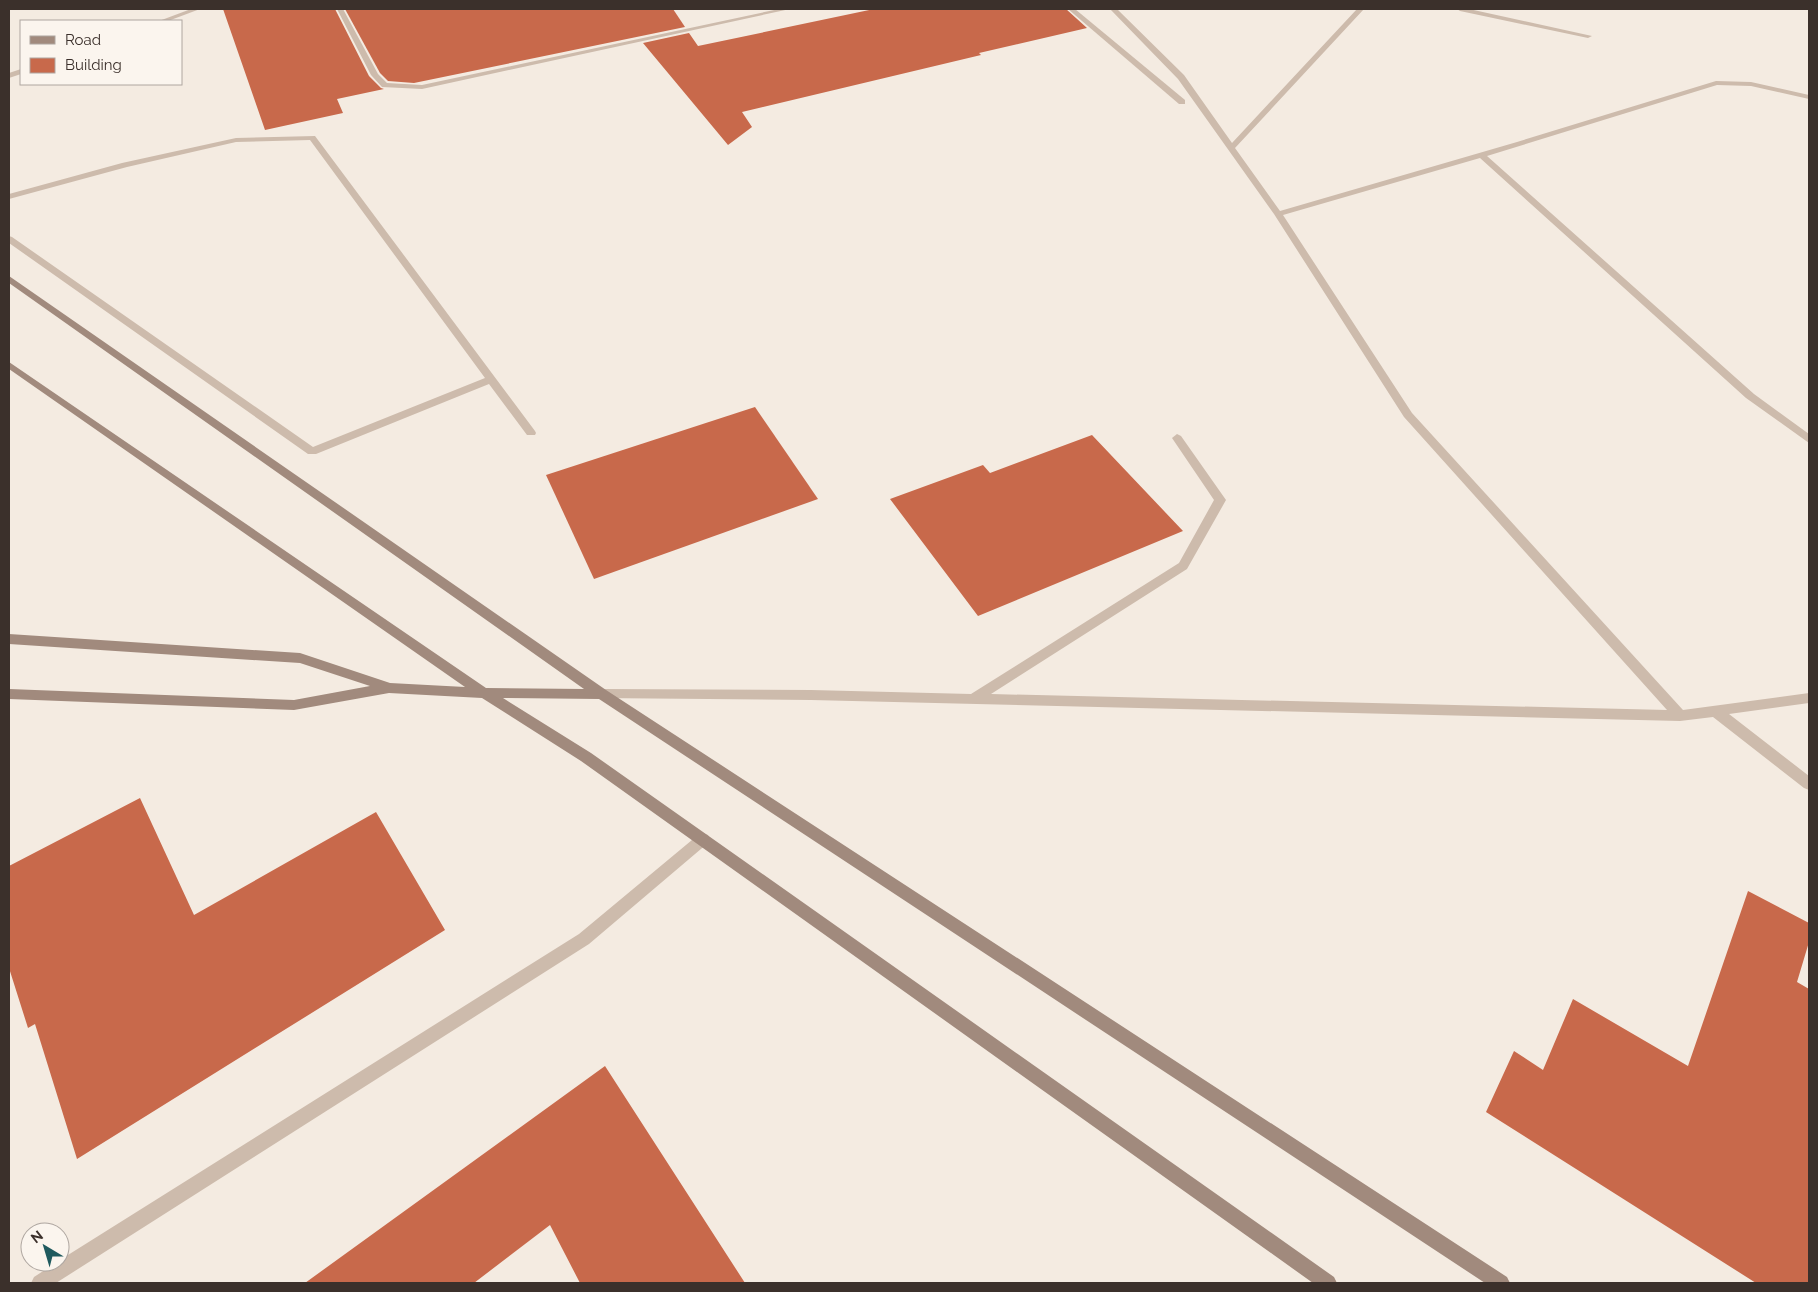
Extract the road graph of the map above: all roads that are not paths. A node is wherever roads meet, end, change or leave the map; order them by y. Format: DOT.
graph roads {
  1 [pos="197,9"];
  2 [pos="340,9"];
  3 [pos="788,9"];
  4 [pos="1071,9"];
  5 [pos="1113,9"];
  6 [pos="1362,9"];
  7 [pos="1460,9"];
  8 [pos="165,20"];
  9 [pos="1588,36"];
  10 [pos="1809,97"];
  11 [pos="1182,102"];
  12 [pos="1231,148"];
  13 [pos="1481,155"];
  14 [pos="9,198"];
  15 [pos="1278,214"];
  16 [pos="9,239"];
  17 [pos="9,280"];
  18 [pos="9,365"];
  19 [pos="491,379"];
  20 [pos="531,432"];
  21 [pos="1177,438"];
  22 [pos="1809,439"];
  23 [pos="9,639"];
  24 [pos="389,688"];
  25 [pos="484,693"];
  26 [pos="9,694"];
  27 [pos="602,694"];
  28 [pos="1809,698"];
  29 [pos="973,699"];
  30 [pos="1715,711"];
  31 [pos="1680,716"];
  32 [pos="1809,784"];
  33 [pos="703,839"];
  34 [pos="40,1283"];
  35 [pos="1328,1283"];
  36 [pos="1501,1283"];
  1 -- 8 [label="street"];
  2 -- 3 [label="street"];
  4 -- 11 [label="street"];
  5 -- 12 [label="street"];
  6 -- 12 [label="street"];
  7 -- 9 [label="street"];
  10 -- 13 [label="street"];
  12 -- 15 [label="street"];
  13 -- 15 [label="street"];
  13 -- 22 [label="street"];
  14 -- 19 [label="street"];
  15 -- 31 [label="street"];
  16 -- 19 [label="street"];
  17 -- 27 [label="street"];
  18 -- 25 [label="street"];
  19 -- 20 [label="street"];
  21 -- 29 [label="street"];
  23 -- 24 [label="street"];
  24 -- 25 [label="street"];
  24 -- 26 [label="street"];
  25 -- 27 [label="street"];
  25 -- 33 [label="street"];
  27 -- 29 [label="street"];
  27 -- 36 [label="street"];
  28 -- 30 [label="street"];
  29 -- 31 [label="street"];
  30 -- 31 [label="street"];
  30 -- 32 [label="street"];
  33 -- 34 [label="street"];
  33 -- 35 [label="street"];
}
